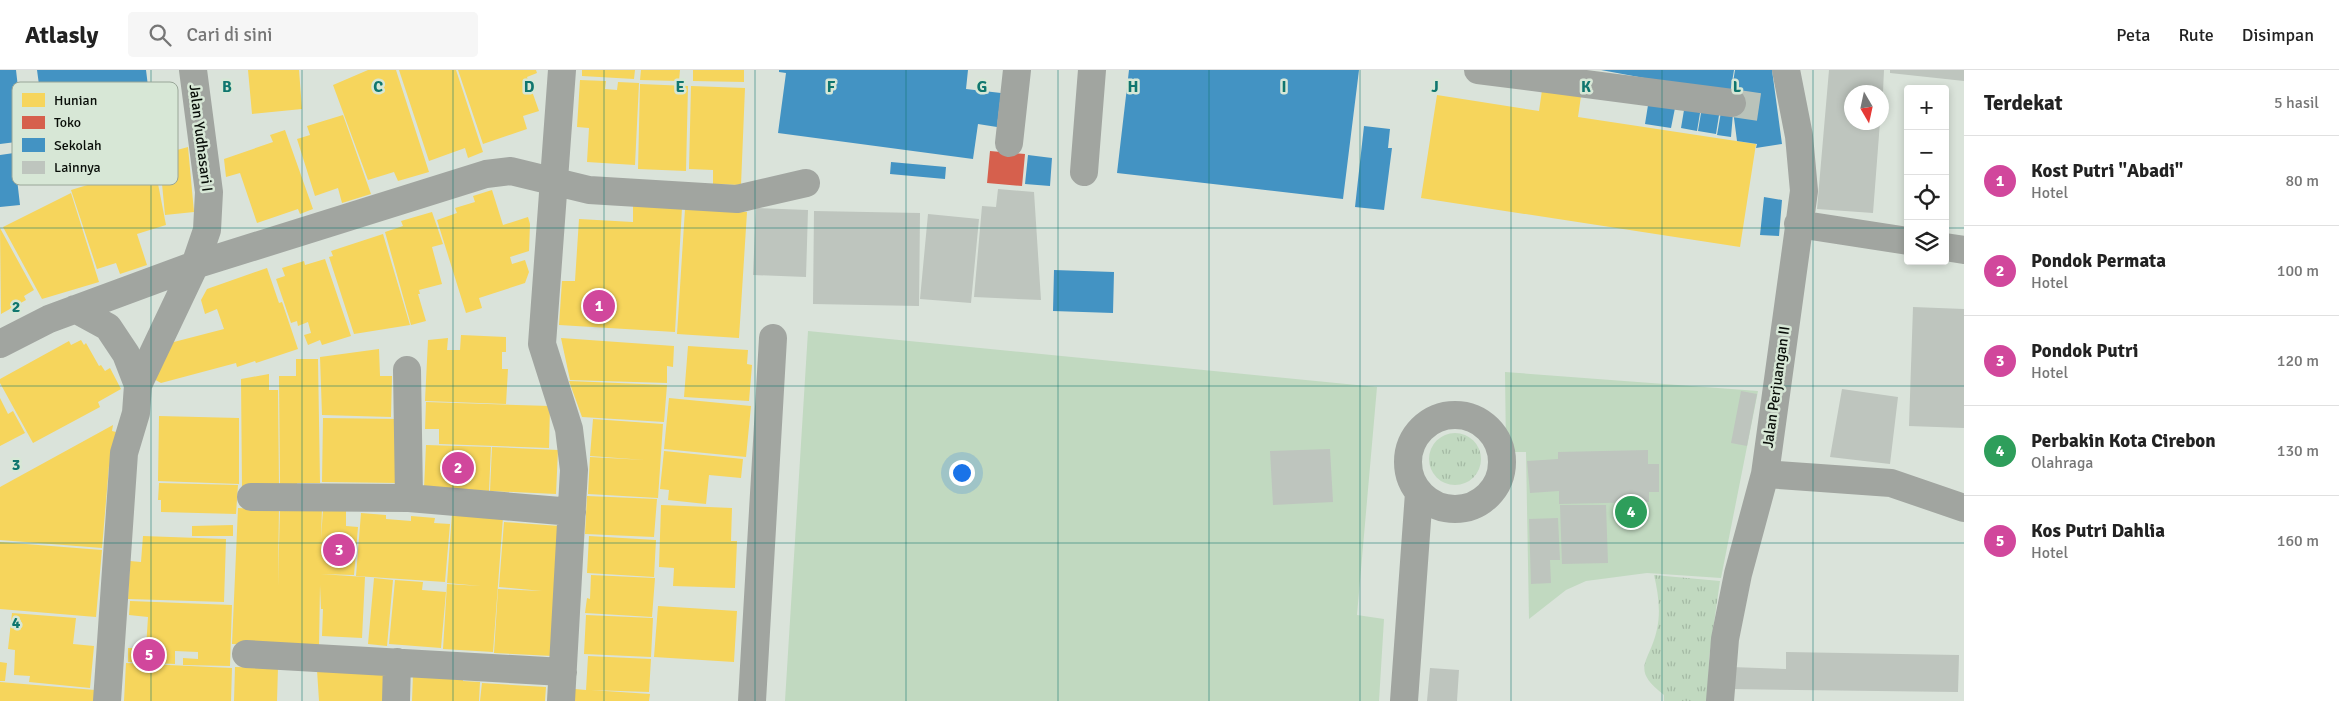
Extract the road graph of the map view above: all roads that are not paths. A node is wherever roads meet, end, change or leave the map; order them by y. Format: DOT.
graph roads {
  1 [pos="193,70"];
  2 [pos="562,70"];
  3 [pos="1017,70"];
  4 [pos="1092,70"];
  5 [pos="1478,70"];
  6 [pos="1786,70"];
  7 [pos="1732,103"];
  8 [pos="1009,143"];
  9 [pos="1084,172"];
  10 [pos="554,181"];
  11 [pos="806,183"];
  12 [pos="1798,224"];
  13 [pos="1904,240"];
  14 [pos="1949,248"];
  15 [pos="1964,250"];
  16 [pos="195,265"];
  17 [pos="74,309"];
  18 [pos="773,338"];
  19 [pos="0,344"];
  20 [pos="407,370"];
  21 [pos="138,385"];
  22 [pos="1765,474"];
  23 [pos="1418,493"];
  24 [pos="250,497"];
  25 [pos="409,498"];
  26 [pos="1964,508"];
  27 [pos="572,512"];
  28 [pos="246,654"];
  29 [pos="397,662"];
  30 [pos="563,672"];
  31 [pos="107,701"];
  32 [pos="396,701"];
  33 [pos="561,701"];
  34 [pos="752,701"];
  35 [pos="1404,701"];
  36 [pos="1720,701"];
  1 -- 16 [label="street, Jalan Yudhasari I"];
  2 -- 10 [label="street"];
  3 -- 8 [label="street"];
  4 -- 9 [label="street"];
  5 -- 7 [label="street"];
  6 -- 12 [label="street, Jalan Perjuangan II"];
  10 -- 11 [label="street"];
  10 -- 16 [label="street"];
  10 -- 27 [label="street"];
  12 -- 13 [label="street"];
  12 -- 22 [label="street, Jalan Perjuangan II"];
  14 -- 15 [label="street"];
  16 -- 17 [label="street"];
  16 -- 21 [label="street, Jalan Yudhasari I"];
  17 -- 19 [label="street"];
  17 -- 21 [label="street"];
  18 -- 34 [label="street"];
  20 -- 25 [label="street"];
  21 -- 31 [label="street"];
  22 -- 26 [label="street"];
  22 -- 36 [label="street, Jalan Perjuangan II"];
  23 -- 35 [label="street"];
  24 -- 25 [label="street"];
  25 -- 27 [label="street"];
  27 -- 30 [label="street"];
  28 -- 29 [label="street"];
  29 -- 30 [label="street"];
  29 -- 32 [label="street"];
  30 -- 33 [label="street"];
}
